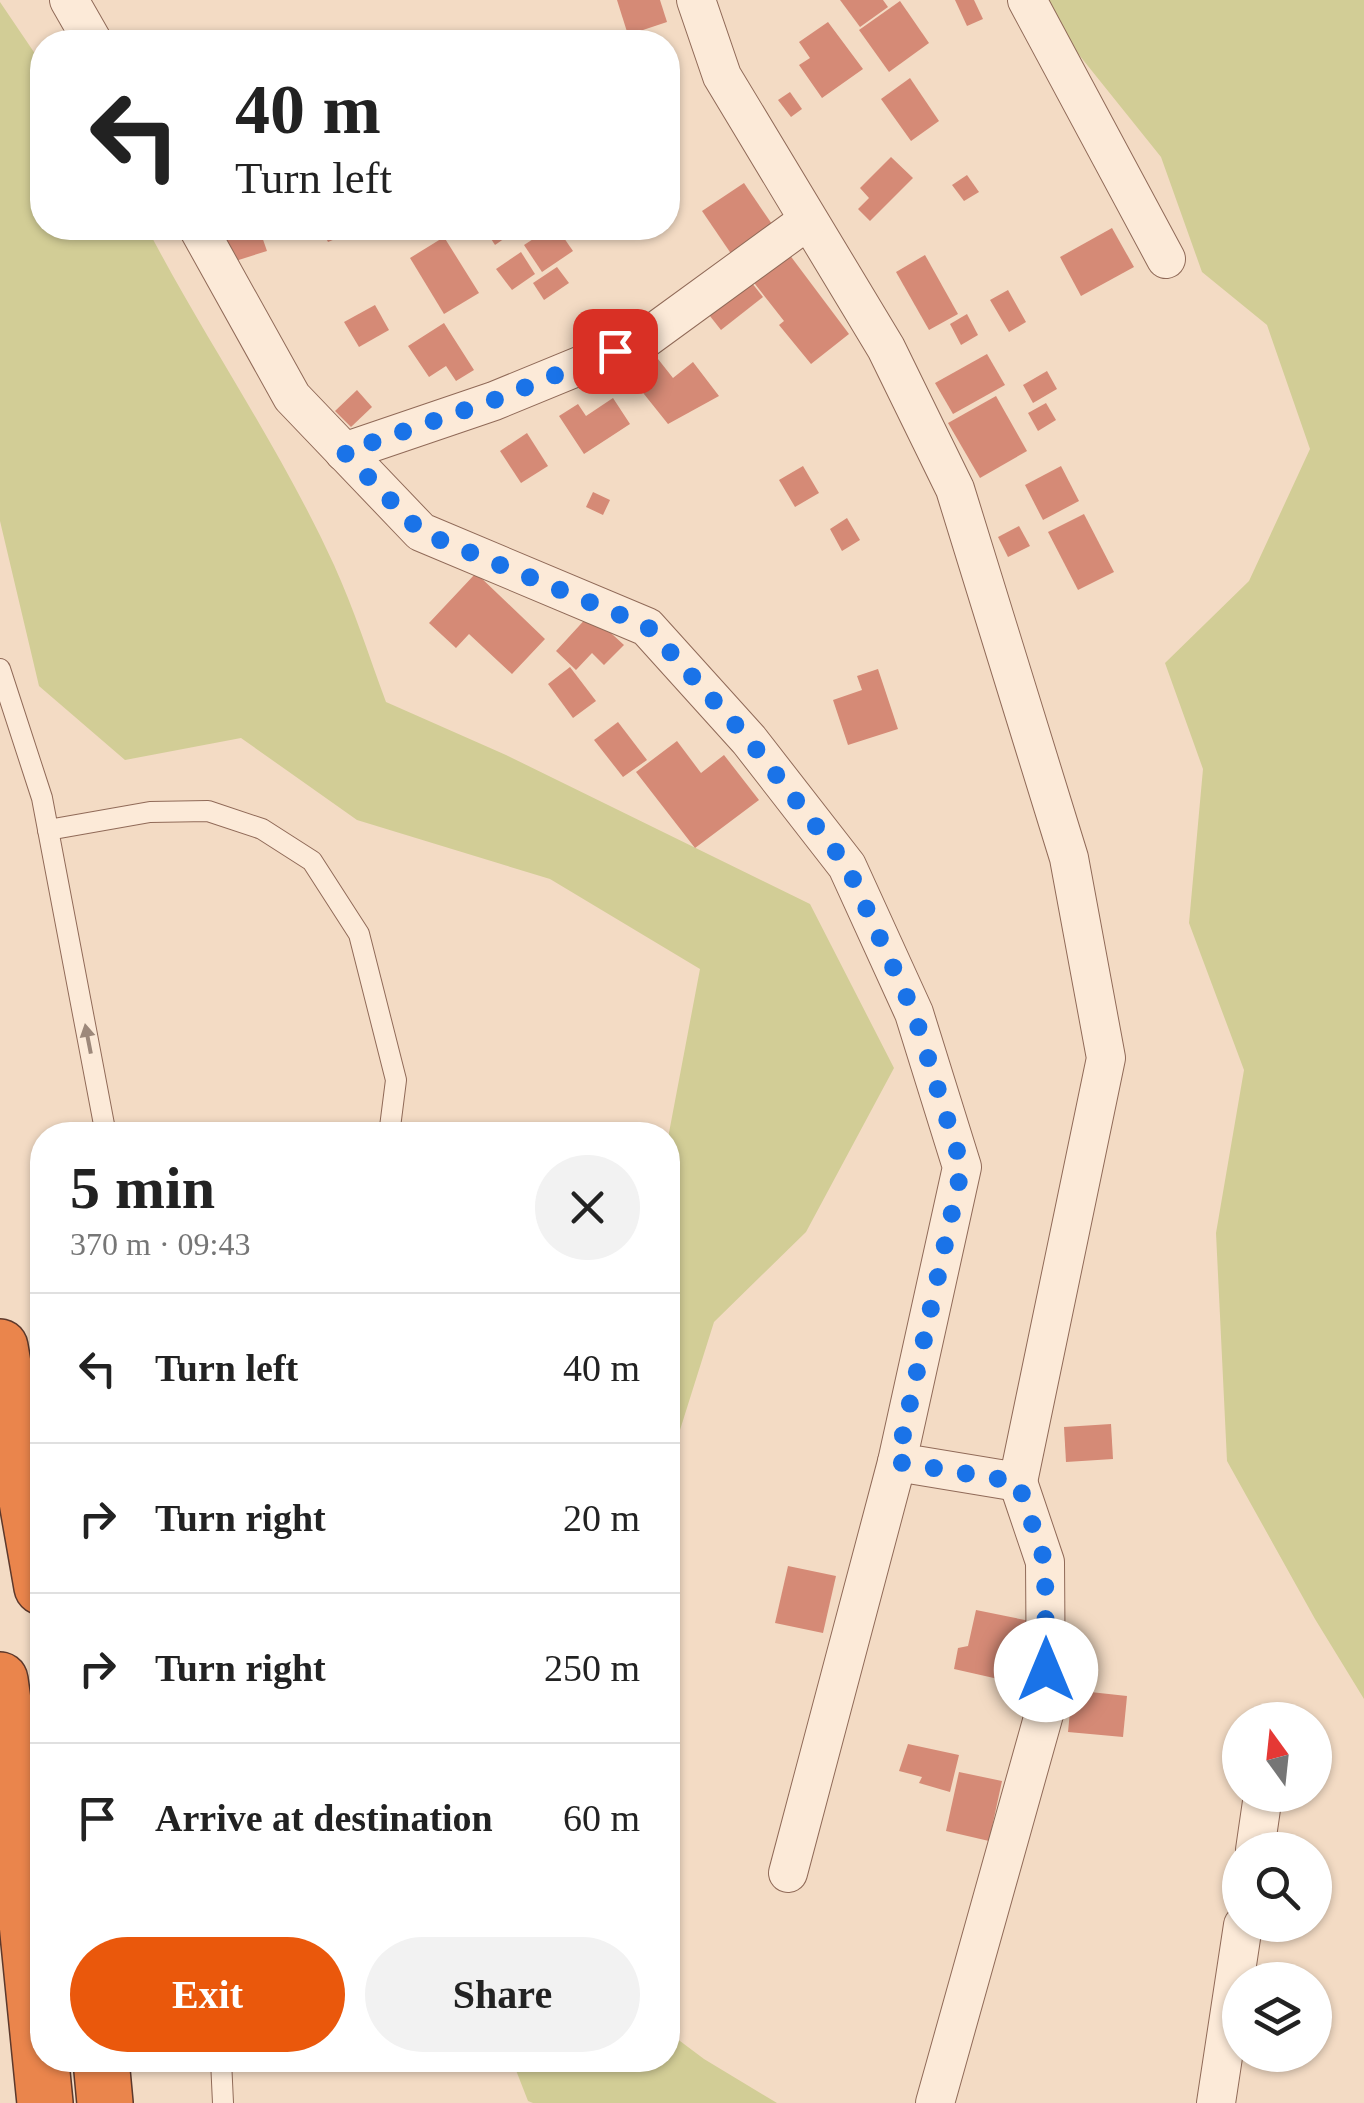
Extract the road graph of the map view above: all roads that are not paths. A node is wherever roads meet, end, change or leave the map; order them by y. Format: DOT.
graph roads {
  1 [pos="68,0"];
  2 [pos="696,0"];
  3 [pos="1027,0"];
  4 [pos="86,30"];
  5 [pos="807,221"];
  6 [pos="205,240"];
  7 [pos="1166,259"];
  8 [pos="344,452"];
  9 [pos="0,668"];
  10 [pos="48,830"];
  11 [pos="104,1122"];
  12 [pos="391,1122"];
  13 [pos="0,1347"];
  14 [pos="897,1462"];
  15 [pos="1018,1482"];
  16 [pos="30,1518"];
  17 [pos="0,1680"];
  18 [pos="788,1873"];
  19 [pos="1240,1942"];
  20 [pos="30,1953"];
  21 [pos="42,2072"];
  22 [pos="102,2072"];
  23 [pos="221,2072"];
  24 [pos="45,2103"];
  25 [pos="105,2103"];
  26 [pos="222,2103"];
  27 [pos="935,2103"];
  28 [pos="1216,2103"];
  1 -- 4 [label="street"];
  2 -- 5 [label="street"];
  3 -- 7 [label="street"];
  5 -- 8 [label="street"];
  5 -- 15 [label="street"];
  6 -- 8 [label="street"];
  8 -- 14 [label="street"];
  9 -- 10 [label="lane"];
  11 -- 10 [label="lane, one-way"];
  10 -- 12 [label="lane"];
  13 -- 16 [label="highway"];
  14 -- 15 [label="street"];
  14 -- 18 [label="street"];
  15 -- 27 [label="street"];
  17 -- 20 [label="highway"];
  19 -- 28 [label="street"];
  21 -- 24 [label="highway"];
  22 -- 25 [label="highway"];
  23 -- 26 [label="lane"];
}
